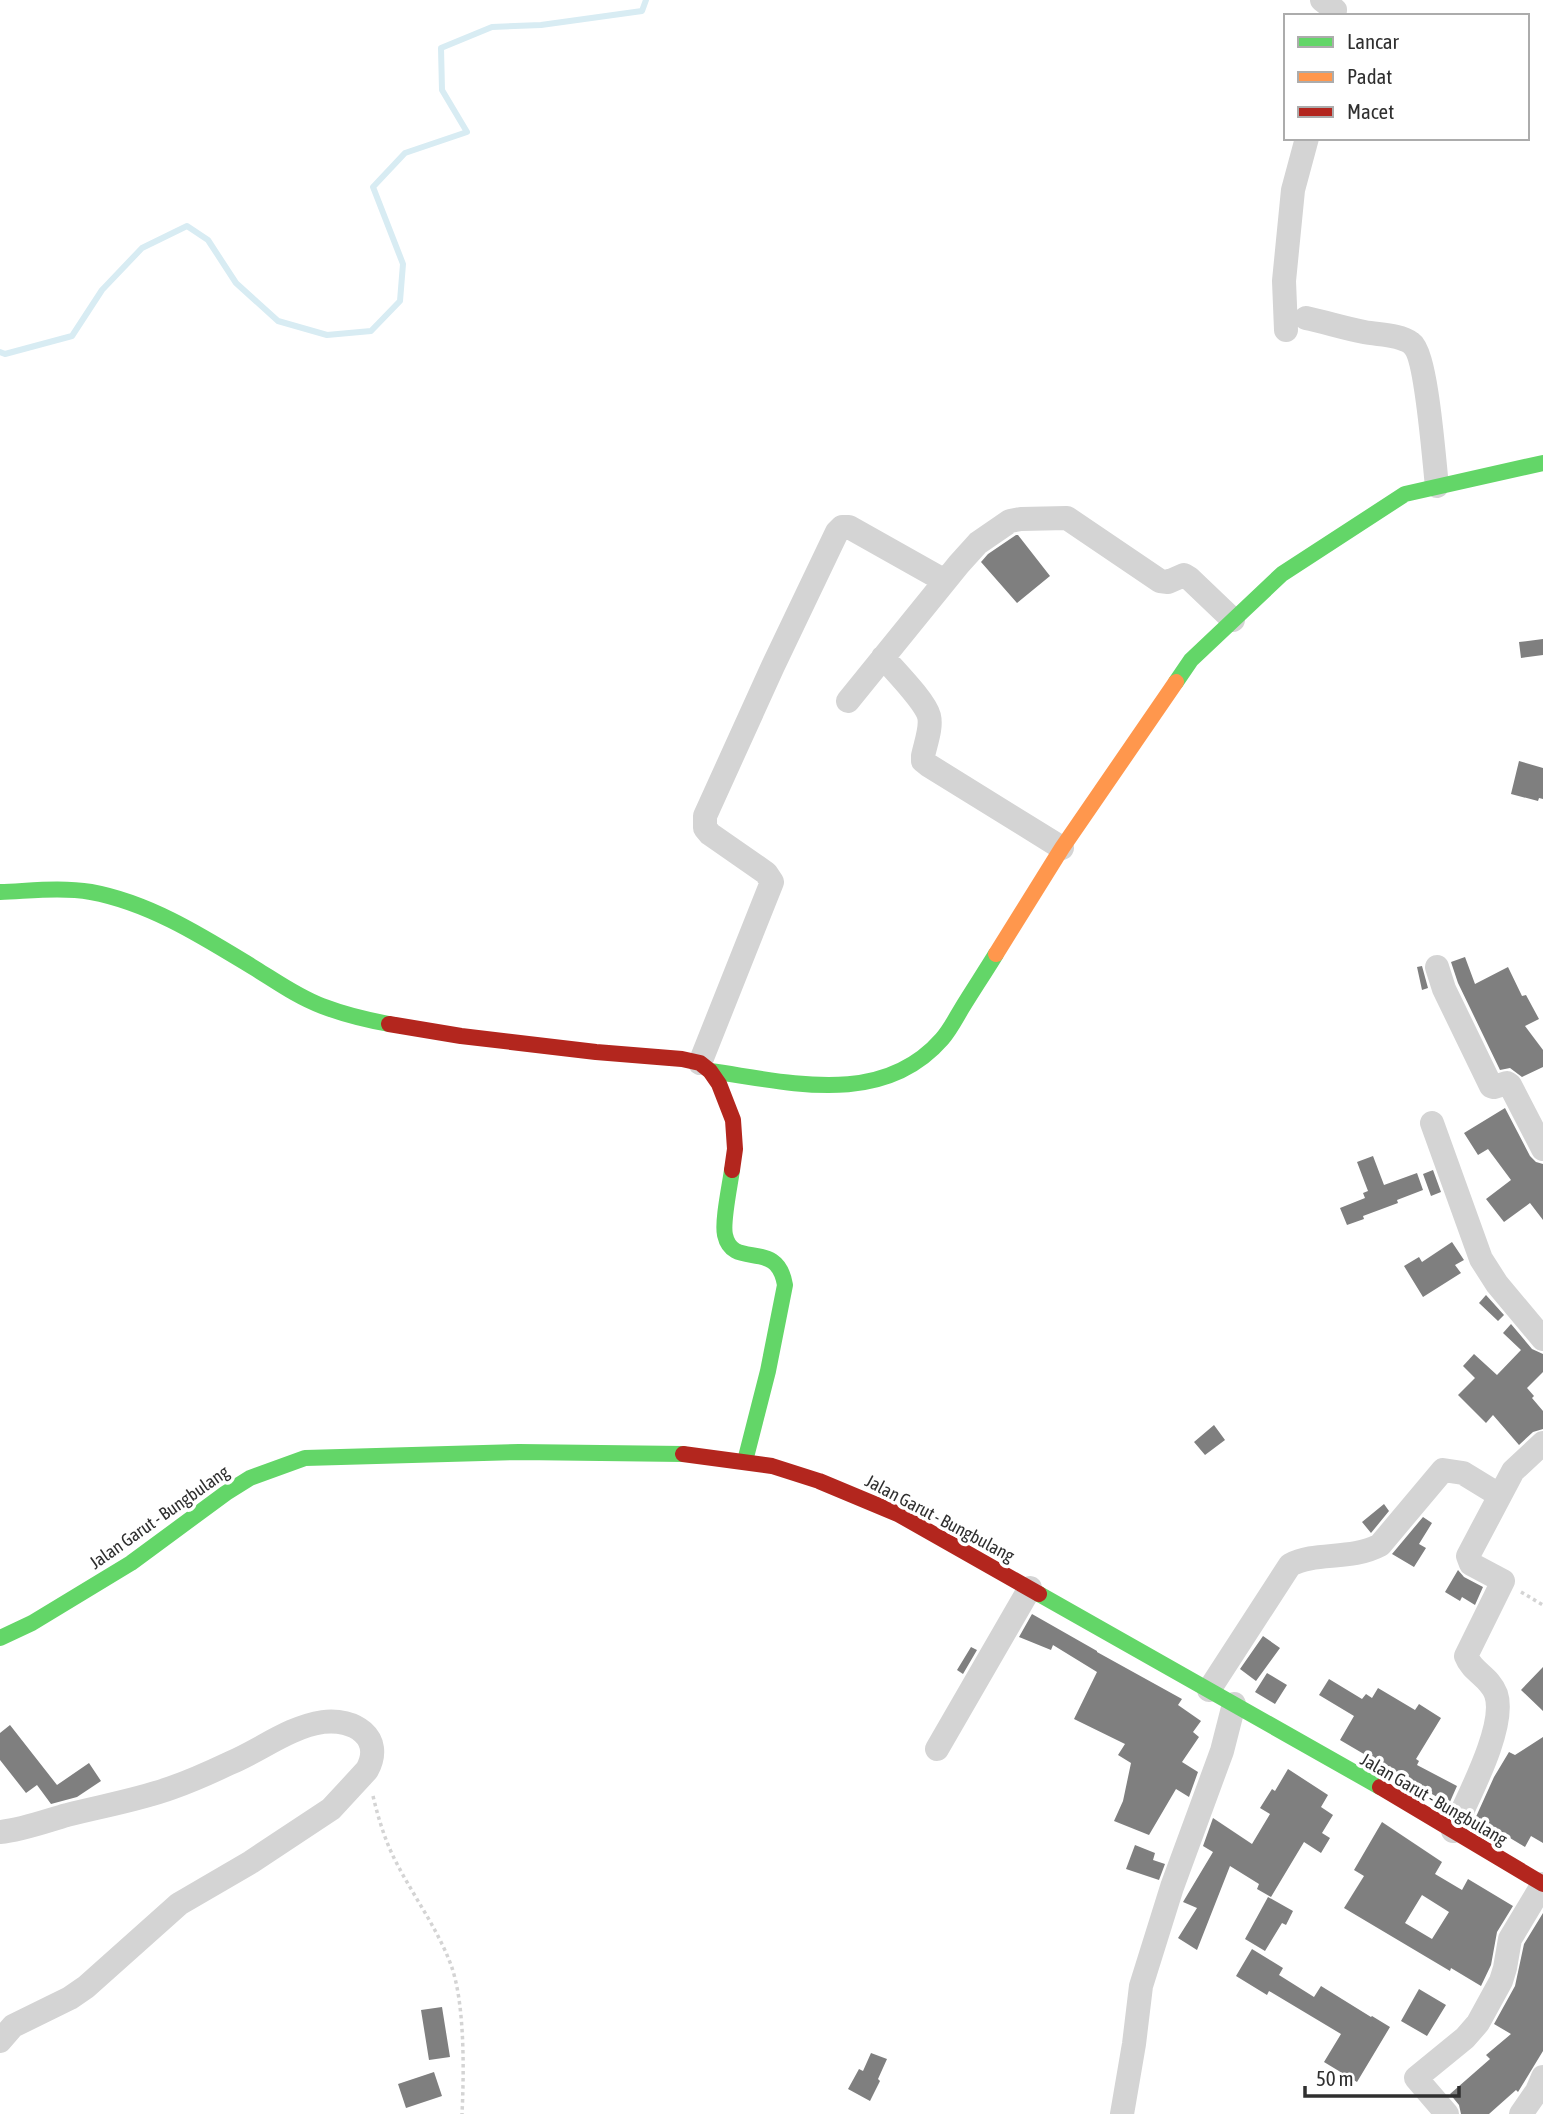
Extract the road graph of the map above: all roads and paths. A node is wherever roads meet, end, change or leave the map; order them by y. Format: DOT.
graph roads {
  1 [pos="1322,0"];
  2 [pos="1334,14"];
  3 [pos="1306,140"];
  4 [pos="1543,463"];
  5 [pos="1437,486"];
  6 [pos="944,581"];
  7 [pos="1233,620"];
  8 [pos="883,657"];
  9 [pos="848,701"];
  10 [pos="1062,848"];
  11 [pos="0,892"];
  12 [pos="1437,967"];
  13 [pos="705,1067"];
  14 [pos="1432,1123"];
  15 [pos="1543,1149"];
  16 [pos="1543,1339"];
  17 [pos="1543,1443"];
  18 [pos="745,1461"];
  19 [pos="1499,1495"];
  20 [pos="1030,1588"];
  21 [pos="0,1639"];
  22 [pos="1209,1690"];
  23 [pos="1234,1704"];
  24 [pos="937,1749"];
  25 [pos="367,1770"];
  26 [pos="1453,1831"];
  27 [pos="0,1832"];
  28 [pos="1543,1884"];
  29 [pos="0,2041"];
  30 [pos="1543,2077"];
  31 [pos="462,2114"];
  32 [pos="1122,2114"];
  33 [pos="1447,2114"];
  34 [pos="1521,2114"];
  1 -- 2 [label="street"];
  3 -- 5 [label="street"];
  4 -- 5 [label="street"];
  5 -- 7 [label="street"];
  6 -- 7 [label="street"];
  6 -- 8 [label="street"];
  6 -- 13 [label="street"];
  7 -- 10 [label="street"];
  8 -- 9 [label="street"];
  8 -- 10 [label="street"];
  10 -- 13 [label="street"];
  11 -- 13 [label="street"];
  12 -- 15 [label="street"];
  13 -- 18 [label="street"];
  14 -- 16 [label="street"];
  17 -- 19 [label="street"];
  18 -- 20 [label="street, Jalan Garut - Bungbulang"];
  18 -- 21 [label="street, Jalan Garut - Bungbulang"];
  19 -- 22 [label="street"];
  19 -- 26 [label="street"];
  20 -- 22 [label="street, Jalan Garut - Bungbulang"];
  20 -- 24 [label="street"];
  22 -- 23 [label="street, Jalan Garut - Bungbulang"];
  23 -- 26 [label="street, Jalan Garut - Bungbulang"];
  23 -- 32 [label="street"];
  25 -- 27 [label="street"];
  25 -- 29 [label="street"];
  25 -- 31 [label="path"];
  26 -- 28 [label="street, Jalan Garut - Bungbulang"];
  28 -- 33 [label="street"];
  30 -- 34 [label="street"];
}
